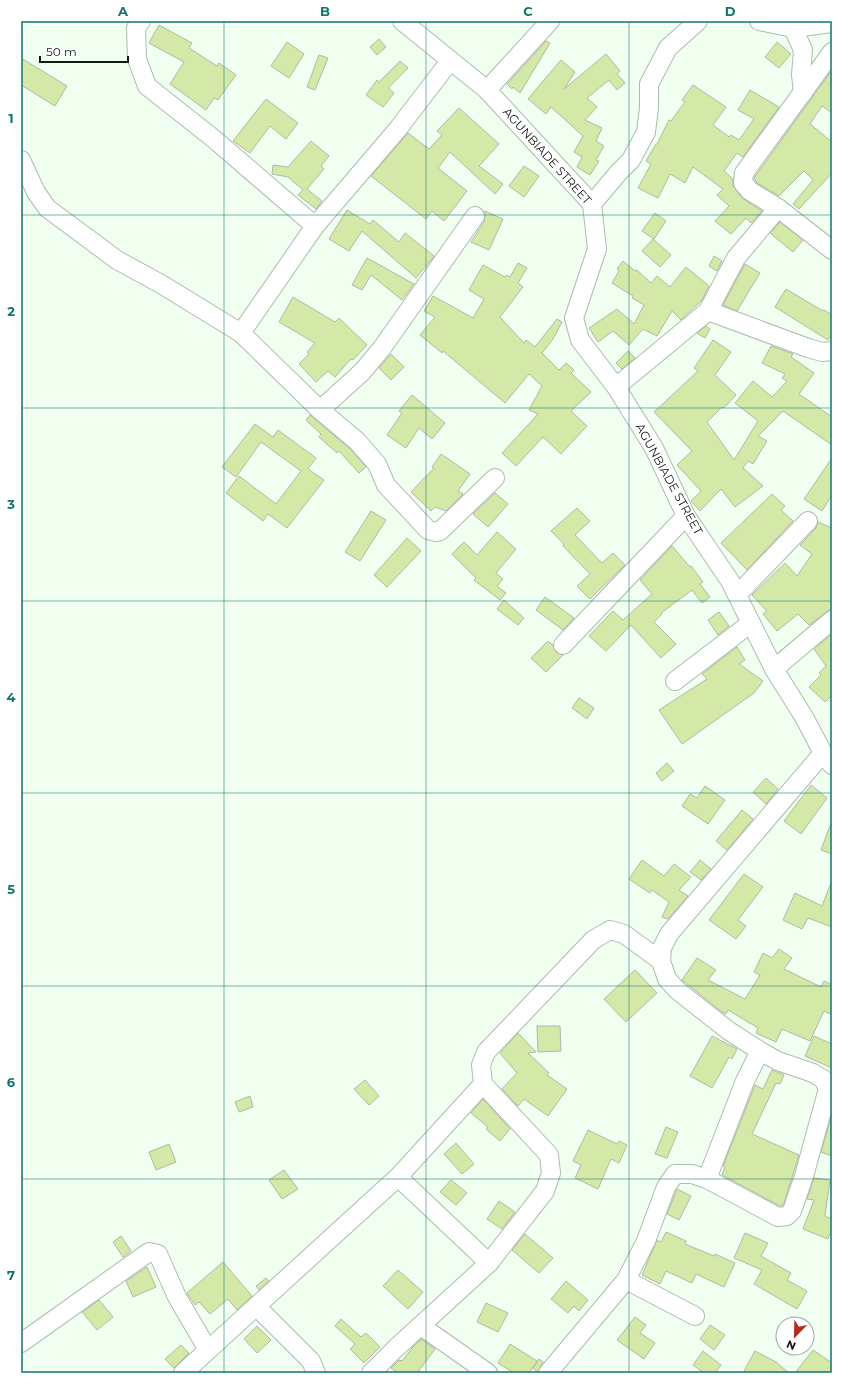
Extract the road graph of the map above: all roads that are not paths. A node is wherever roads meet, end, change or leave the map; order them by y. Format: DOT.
graph roads {
  1 [pos="141,21"];
  2 [pos="402,21"];
  3 [pos="550,21"];
  4 [pos="698,21"];
  5 [pos="759,21"];
  6 [pos="832,23"];
  7 [pos="793,28"];
  8 [pos="832,52"];
  9 [pos="450,61"];
  10 [pos="487,90"];
  11 [pos="803,92"];
  12 [pos="21,160"];
  13 [pos="592,204"];
  14 [pos="778,208"];
  15 [pos="475,216"];
  16 [pos="316,226"];
  17 [pos="832,250"];
  18 [pos="708,311"];
  19 [pos="241,333"];
  20 [pos="832,351"];
  21 [pos="616,388"];
  22 [pos="320,410"];
  23 [pos="495,478"];
  24 [pos="686,516"];
  25 [pos="808,521"];
  26 [pos="736,595"];
  27 [pos="832,620"];
  28 [pos="751,623"];
  29 [pos="563,645"];
  30 [pos="774,669"];
  31 [pos="675,681"];
  32 [pos="828,759"];
  33 [pos="661,961"];
  34 [pos="760,1051"];
  35 [pos="483,1084"];
  36 [pos="398,1177"];
  37 [pos="706,1179"];
  38 [pos="489,1263"];
  39 [pos="626,1280"];
  40 [pos="256,1306"];
  41 [pos="695,1316"];
  42 [pos="421,1326"];
  43 [pos="21,1343"];
  44 [pos="208,1350"];
  45 [pos="183,1373"];
  46 [pos="316,1373"];
  47 [pos="372,1373"];
  48 [pos="488,1373"];
  49 [pos="548,1373"];
  1 -- 16 [label="street"];
  2 -- 9 [label="street, AGUNBIADE STREET"];
  3 -- 10 [label="street"];
  4 -- 13 [label="street"];
  5 -- 7 [label="street"];
  6 -- 7 [label="street"];
  7 -- 11 [label="street"];
  8 -- 11 [label="street"];
  9 -- 10 [label="street, AGUNBIADE STREET"];
  9 -- 16 [label="street"];
  10 -- 13 [label="street, AGUNBIADE STREET"];
  11 -- 14 [label="street"];
  12 -- 19 [label="street"];
  13 -- 21 [label="street, AGUNBIADE STREET"];
  14 -- 17 [label="street"];
  14 -- 18 [label="street"];
  15 -- 22 [label="street"];
  16 -- 19 [label="street"];
  18 -- 20 [label="street"];
  18 -- 21 [label="street"];
  19 -- 22 [label="street"];
  21 -- 24 [label="street, AGUNBIADE STREET"];
  22 -- 23 [label="street"];
  24 -- 26 [label="street, AGUNBIADE STREET"];
  24 -- 29 [label="street"];
  25 -- 26 [label="street"];
  26 -- 28 [label="street, AGUNBIADE STREET"];
  27 -- 30 [label="street"];
  28 -- 30 [label="street, AGUNBIADE STREET"];
  28 -- 31 [label="street"];
  30 -- 32 [label="street, AGUNBIADE STREET"];
  32 -- 33 [label="street"];
  33 -- 34 [label="street"];
  33 -- 35 [label="street"];
  34 -- 37 [label="street"];
  34 -- 37 [label="street"];
  35 -- 36 [label="street"];
  35 -- 38 [label="street"];
  36 -- 38 [label="street"];
  36 -- 40 [label="street"];
  37 -- 39 [label="street"];
  38 -- 42 [label="street"];
  39 -- 41 [label="street"];
  39 -- 49 [label="street"];
  40 -- 44 [label="street"];
  40 -- 46 [label="street"];
  42 -- 47 [label="street"];
  42 -- 48 [label="street"];
  43 -- 44 [label="street"];
  44 -- 45 [label="street"];
}
